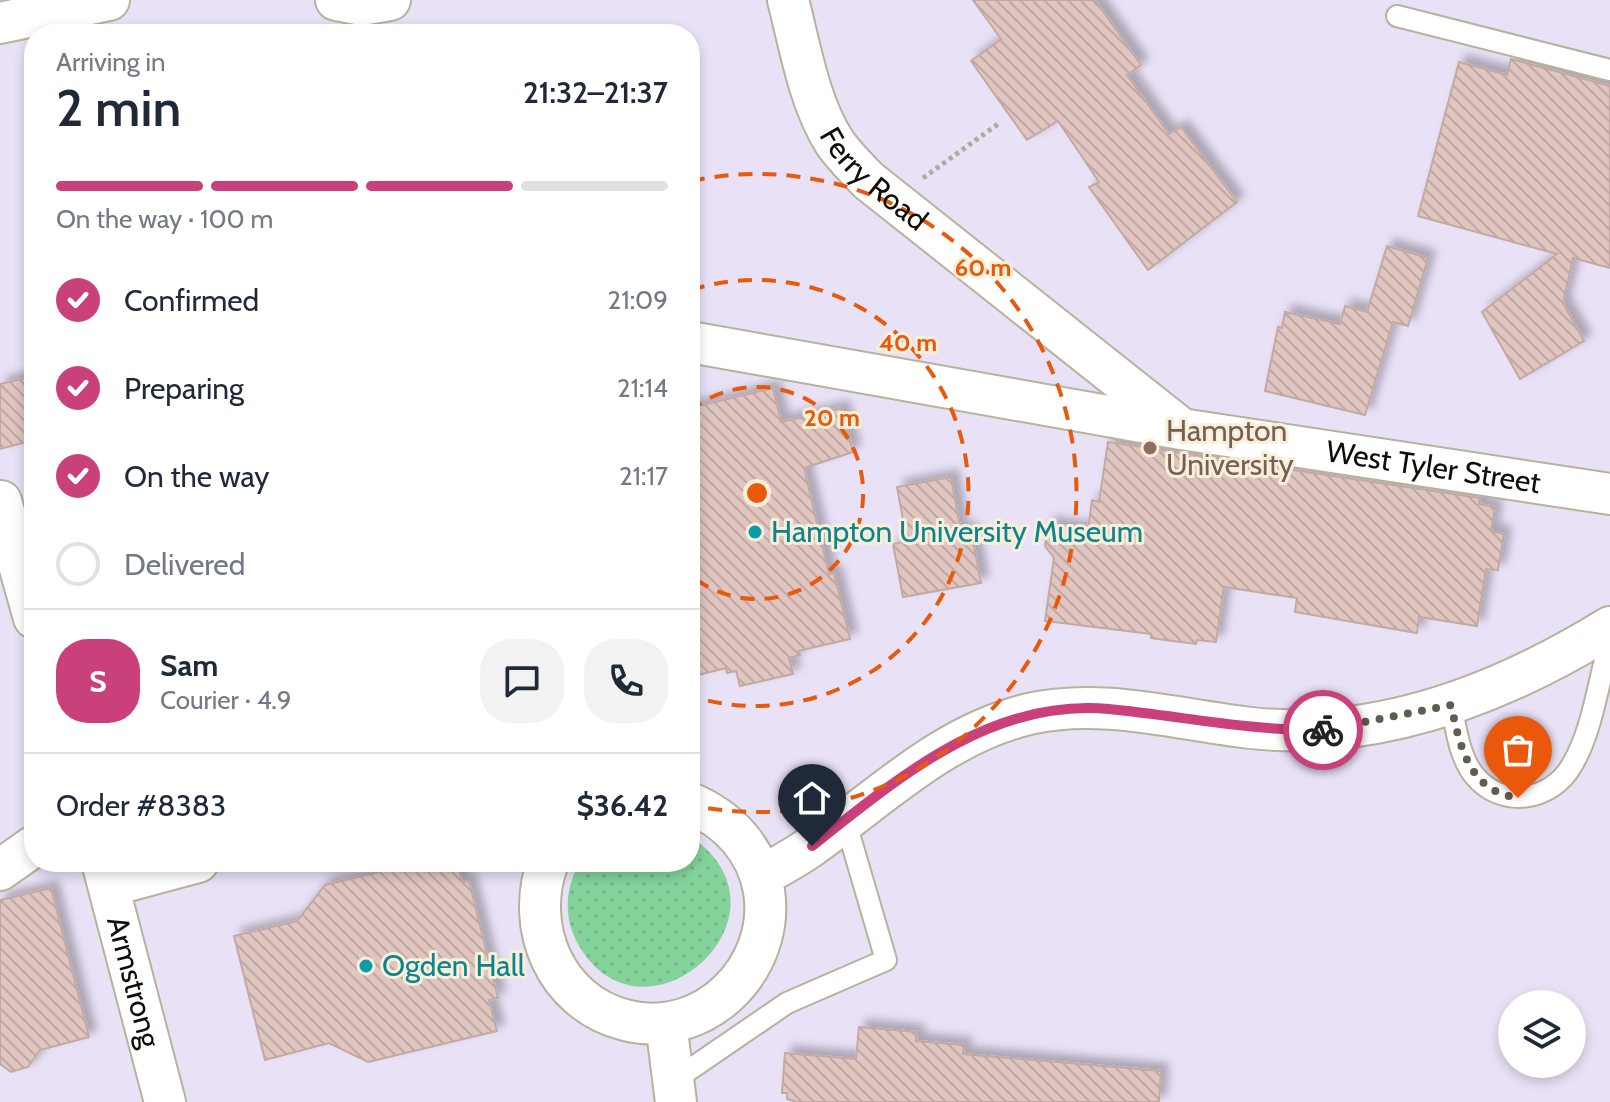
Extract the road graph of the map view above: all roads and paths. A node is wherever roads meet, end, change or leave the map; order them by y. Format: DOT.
graph roads {
  1 [pos="109,0"];
  2 [pos="336,0"];
  3 [pos="390,0"];
  4 [pos="788,0"];
  5 [pos="1397,16"];
  6 [pos="0,23"];
  7 [pos="1610,70"];
  8 [pos="1001,122"];
  9 [pos="893,200"];
  10 [pos="700,344"];
  11 [pos="1181,429"];
  12 [pos="1610,494"];
  13 [pos="12,496"];
  14 [pos="24,563"];
  15 [pos="1610,627"];
  16 [pos="1610,642"];
  17 [pos="1451,705"];
  18 [pos="700,807"];
  19 [pos="845,820"];
  20 [pos="24,853"];
  21 [pos="0,870"];
  22 [pos="545,872"];
  23 [pos="105,874"];
  24 [pos="762,876"];
  25 [pos="666,1023"];
  26 [pos="674,1091"];
  27 [pos="165,1102"];
  1 -- 6 [label="street"];
  2 -- 3 [label="street"];
  4 -- 9 [label="street, Ferry Road"];
  5 -- 7 [label="lane"];
  8 -- 9 [label="path"];
  9 -- 11 [label="street, Ferry Road"];
  10 -- 11 [label="street, West Tyler Street"];
  11 -- 12 [label="street, West Tyler Street"];
  13 -- 14 [label="street"];
  15 -- 17 [label="street"];
  16 -- 17 [label="lane"];
  17 -- 19 [label="street"];
  18 -- 24 [label="street"];
  19 -- 24 [label="street"];
  19 -- 26 [label="lane"];
  20 -- 21 [label="street"];
  22 -- 25 [label="street"];
  23 -- 27 [label="street, Armstrong"];
  24 -- 25 [label="street"];
  25 -- 26 [label="street"];
}
